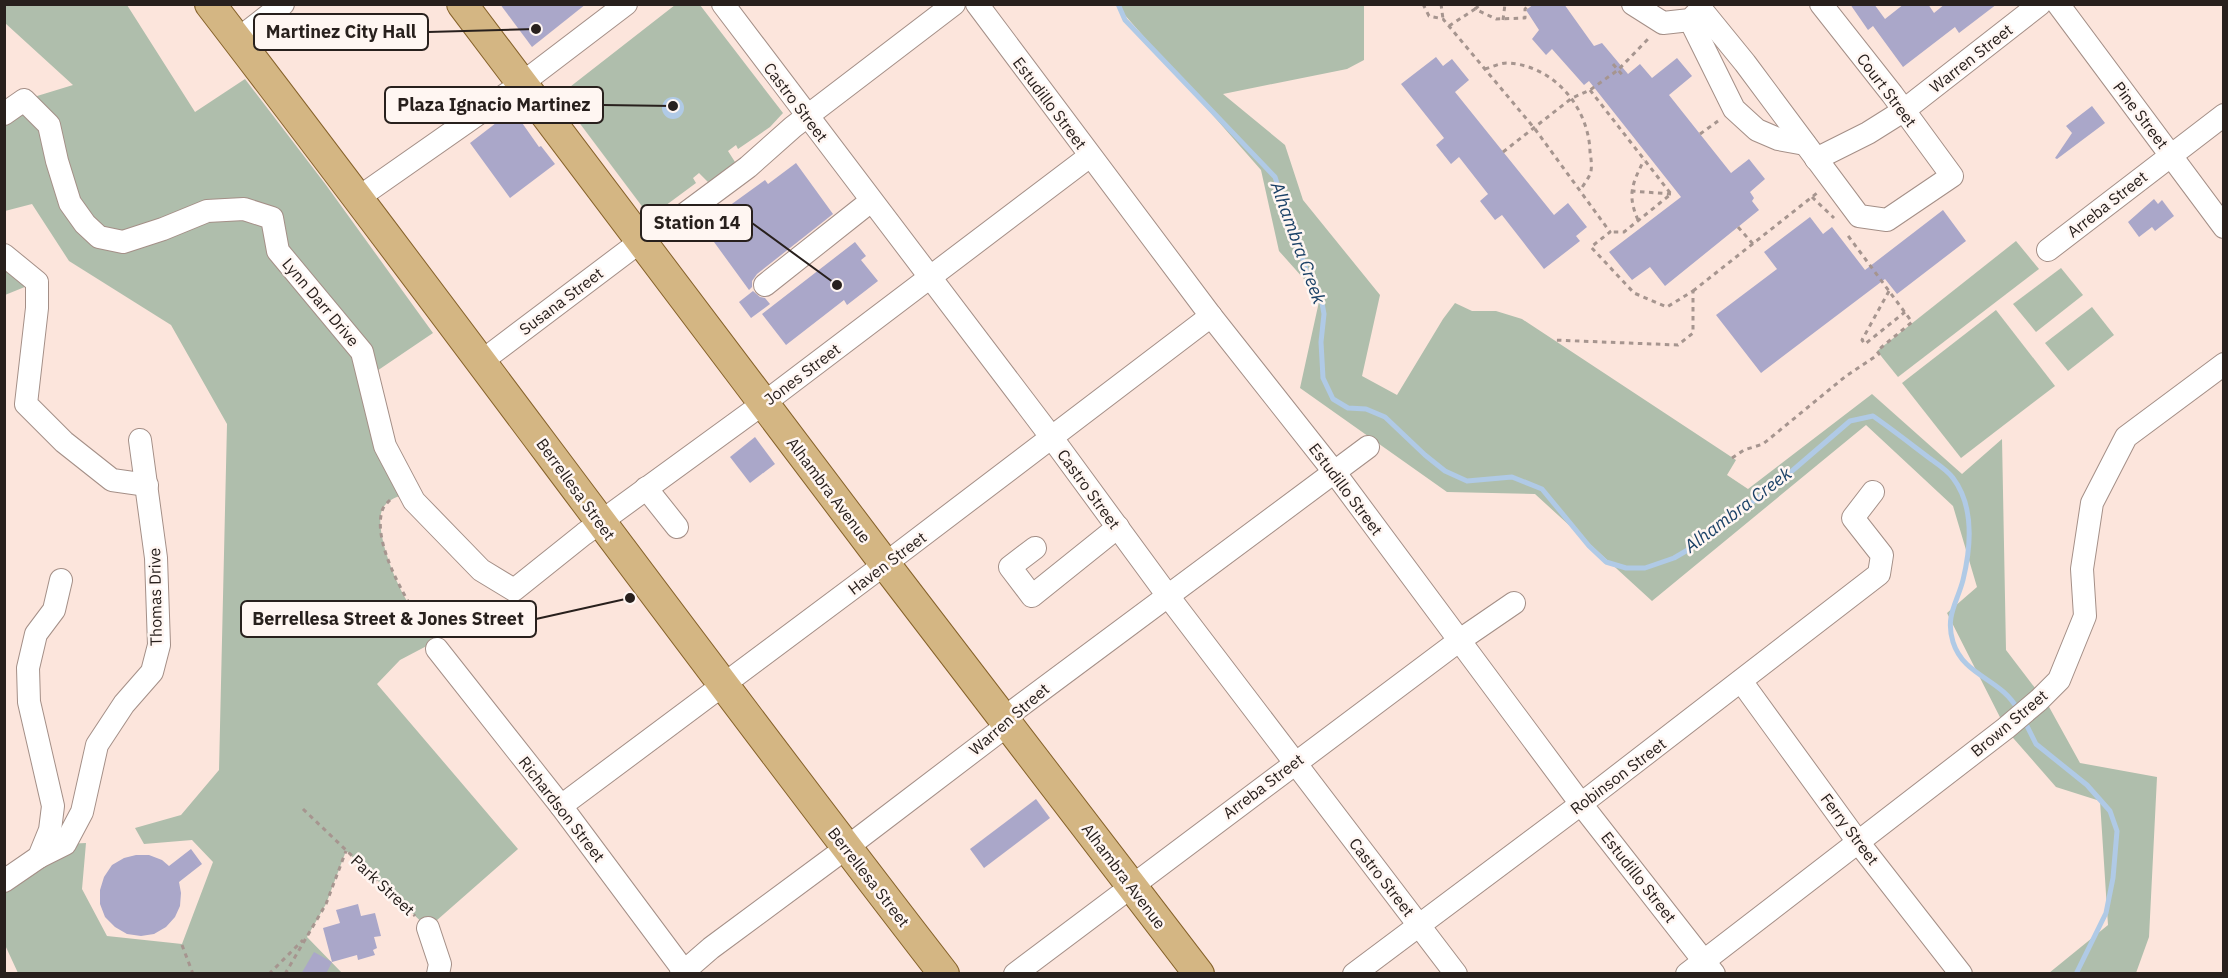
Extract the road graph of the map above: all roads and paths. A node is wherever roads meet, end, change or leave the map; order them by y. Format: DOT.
graph roads {
  1 [pos="210,4"];
  2 [pos="283,4"];
  3 [pos="462,4"];
  4 [pos="626,4"];
  5 [pos="723,4"];
  6 [pos="954,4"];
  7 [pos="977,4"];
  8 [pos="1423,4"];
  9 [pos="1441,4"];
  10 [pos="1481,4"];
  11 [pos="1505,4"];
  12 [pos="1521,4"];
  13 [pos="1530,4"];
  14 [pos="1633,4"];
  15 [pos="1821,4"];
  16 [pos="2040,4"];
  17 [pos="2058,4"];
  18 [pos="1475,9"];
  19 [pos="1525,9"];
  20 [pos="1699,11"];
  21 [pos="1443,19"];
  22 [pos="1503,20"];
  23 [pos="1449,26"];
  24 [pos="1655,32"];
  25 [pos="237,40"];
  26 [pos="1613,64"];
  27 [pos="1485,69"];
  28 [pos="1618,70"];
  29 [pos="1624,77"];
  30 [pos="521,84"];
  31 [pos="1590,90"];
  32 [pos="1572,98"];
  33 [pos="1903,111"];
  34 [pos="4,114"];
  35 [pos="2223,115"];
  36 [pos="807,116"];
  37 [pos="1721,118"];
  38 [pos="1535,129"];
  39 [pos="1700,134"];
  40 [pos="1811,151"];
  41 [pos="1503,152"];
  42 [pos="2170,154"];
  43 [pos="1090,156"];
  44 [pos="1644,160"];
  45 [pos="1580,191"];
  46 [pos="1631,191"];
  47 [pos="1819,192"];
  48 [pos="1671,194"];
  49 [pos="1812,197"];
  50 [pos="358,198"];
  51 [pos="871,201"];
  52 [pos="678,219"];
  53 [pos="1638,220"];
  54 [pos="1836,220"];
  55 [pos="1738,227"];
  56 [pos="2223,227"];
  57 [pos="1843,229"];
  58 [pos="1610,232"];
  59 [pos="641,241"];
  60 [pos="1753,244"];
  61 [pos="2048,250"];
  62 [pos="4,255"];
  63 [pos="930,277"];
  64 [pos="765,285"];
  65 [pos="1693,291"];
  66 [pos="1889,291"];
  67 [pos="1905,312"];
  68 [pos="1211,316"];
  69 [pos="1553,340"];
  70 [pos="482,361"];
  71 [pos="2223,364"];
  72 [pos="764,403"];
  73 [pos="1052,438"];
  74 [pos="140,440"];
  75 [pos="1368,447"];
  76 [pos="1732,458"];
  77 [pos="1335,473"];
  78 [pos="147,485"];
  79 [pos="646,488"];
  80 [pos="1873,492"];
  81 [pos="414,501"];
  82 [pos="600,522"];
  83 [pos="677,526"];
  84 [pos="1118,527"];
  85 [pos="1035,548"];
  86 [pos="885,564"];
  87 [pos="61,580"];
  88 [pos="514,590"];
  89 [pos="1168,596"];
  90 [pos="1514,603"];
  91 [pos="1460,640"];
  92 [pos="437,649"];
  93 [pos="1742,681"];
  94 [pos="724,686"];
  95 [pos="1006,722"];
  96 [pos="1295,763"];
  97 [pos="1581,804"];
  98 [pos="561,806"];
  99 [pos="303,809"];
  100 [pos="1858,842"];
  101 [pos="846,848"];
  102 [pos="346,851"];
  103 [pos="39,857"];
  104 [pos="4,881"];
  105 [pos="1130,885"];
  106 [pos="1419,924"];
  107 [pos="428,928"];
  108 [pos="306,937"];
  109 [pos="182,945"];
  110 [pos="1702,969"];
  111 [pos="683,972"];
  112 [pos="193,974"];
  113 [pos="269,974"];
  114 [pos="285,974"];
  115 [pos="438,974"];
  116 [pos="944,974"];
  117 [pos="1015,974"];
  118 [pos="1199,974"];
  119 [pos="1354,974"];
  120 [pos="1456,974"];
  121 [pos="1962,974"];
  1 -- 25 [label="main road, Berrellesa Street"];
  2 -- 25 [label="street"];
  3 -- 30 [label="main road, Alhambra Avenue"];
  4 -- 30 [label="street"];
  5 -- 36 [label="street, Castro Street"];
  6 -- 36 [label="street"];
  7 -- 43 [label="street, Estudillo Street"];
  8 -- 21 [label="path"];
  9 -- 21 [label="path"];
  10 -- 18 [label="path"];
  11 -- 22 [label="path"];
  12 -- 19 [label="path"];
  13 -- 19 [label="path"];
  14 -- 20 [label="street"];
  15 -- 33 [label="street, Court Street"];
  16 -- 33 [label="street, Warren Street"];
  17 -- 42 [label="street, Pine Street"];
  18 -- 22 [label="path"];
  18 -- 23 [label="path"];
  19 -- 22 [label="path"];
  20 -- 40 [label="street"];
  20 -- 40 [label="street"];
  21 -- 23 [label="path"];
  23 -- 27 [label="path"];
  24 -- 28 [label="path"];
  25 -- 50 [label="main road, Berrellesa Street"];
  26 -- 28 [label="path, bridge"];
  27 -- 32 [label="path"];
  27 -- 38 [label="path"];
  28 -- 29 [label="path, bridge"];
  28 -- 31 [label="path"];
  30 -- 50 [label="street"];
  30 -- 59 [label="main road, Alhambra Avenue"];
  31 -- 32 [label="path"];
  31 -- 44 [label="path"];
  32 -- 38 [label="path"];
  32 -- 45 [label="path"];
  33 -- 40 [label="street, Warren Street"];
  33 -- 40 [label="street, Court Street"];
  34 -- 81 [label="street, Lynn Darr Drive"];
  35 -- 42 [label="street, Arreba Street"];
  36 -- 51 [label="street, Castro Street"];
  36 -- 52 [label="street"];
  37 -- 39 [label="path"];
  38 -- 41 [label="path"];
  38 -- 45 [label="path"];
  42 -- 56 [label="street, Pine Street"];
  42 -- 61 [label="street, Arreba Street"];
  43 -- 63 [label="street, Jones Street"];
  43 -- 68 [label="street, Estudillo Street"];
  44 -- 46 [label="path"];
  44 -- 48 [label="path"];
  45 -- 58 [label="path"];
  46 -- 48 [label="path"];
  46 -- 53 [label="path"];
  47 -- 49 [label="path"];
  48 -- 53 [label="path"];
  49 -- 54 [label="path"];
  49 -- 60 [label="path"];
  50 -- 70 [label="main road, Berrellesa Street"];
  51 -- 63 [label="street, Castro Street"];
  51 -- 64 [label="street"];
  53 -- 58 [label="path"];
  55 -- 60 [label="path"];
  57 -- 66 [label="path"];
  58 -- 65 [label="path"];
  59 -- 70 [label="street, Susana Street"];
  59 -- 72 [label="main road, Alhambra Avenue"];
  60 -- 65 [label="path"];
  62 -- 78 [label="street"];
  63 -- 72 [label="street, Jones Street"];
  63 -- 73 [label="street, Castro Street"];
  65 -- 69 [label="path"];
  66 -- 67 [label="path"];
  66 -- 67 [label="path"];
  67 -- 76 [label="path"];
  68 -- 73 [label="street, Haven Street"];
  68 -- 77 [label="street, Estudillo Street"];
  70 -- 82 [label="main road, Berrellesa Street"];
  71 -- 100 [label="street, Brown Street"];
  72 -- 79 [label="street, Jones Street"];
  72 -- 86 [label="main road, Alhambra Avenue"];
  73 -- 84 [label="street, Castro Street"];
  73 -- 86 [label="street, Haven Street"];
  74 -- 78 [label="street, Thomas Drive"];
  75 -- 77 [label="street, Warren Street"];
  77 -- 89 [label="street, Warren Street"];
  77 -- 91 [label="street, Estudillo Street"];
  78 -- 103 [label="street, Thomas Drive"];
  79 -- 82 [label="street, Jones Street"];
  79 -- 83 [label="street"];
  80 -- 93 [label="street, Robinson Street"];
  81 -- 88 [label="street, Lynn Darr Drive"];
  81 -- 92 [label="path"];
  82 -- 88 [label="street, Jones Street"];
  82 -- 94 [label="main road, Berrellesa Street"];
  84 -- 85 [label="street"];
  84 -- 89 [label="street, Castro Street"];
  86 -- 94 [label="street, Haven Street"];
  86 -- 95 [label="main road, Alhambra Avenue"];
  87 -- 103 [label="street"];
  89 -- 95 [label="street, Warren Street"];
  89 -- 96 [label="street, Castro Street"];
  90 -- 91 [label="street, Arreba Street"];
  91 -- 96 [label="street, Arreba Street"];
  91 -- 97 [label="street, Estudillo Street"];
  92 -- 98 [label="street, Richardson Street"];
  93 -- 97 [label="street, Robinson Street"];
  93 -- 100 [label="street, Ferry Street"];
  94 -- 98 [label="street, Haven Street"];
  94 -- 101 [label="main road, Berrellesa Street"];
  95 -- 101 [label="street, Warren Street"];
  95 -- 105 [label="main road, Alhambra Avenue"];
  96 -- 105 [label="street, Arreba Street"];
  96 -- 106 [label="street, Castro Street"];
  97 -- 106 [label="street, Robinson Street"];
  97 -- 110 [label="street, Estudillo Street"];
  98 -- 111 [label="street, Richardson Street"];
  99 -- 102 [label="path, Park Street"];
  100 -- 110 [label="street, Brown Street"];
  100 -- 121 [label="street, Ferry Street"];
  101 -- 111 [label="street, Warren Street"];
  101 -- 116 [label="main road, Berrellesa Street"];
  102 -- 107 [label="path, Park Street"];
  102 -- 108 [label="path"];
  103 -- 104 [label="street, Thomas Drive"];
  105 -- 117 [label="street, Arreba Street"];
  105 -- 118 [label="main road, Alhambra Avenue"];
  106 -- 119 [label="street, Robinson Street"];
  106 -- 120 [label="street, Castro Street"];
  107 -- 115 [label="street, Park Street"];
  108 -- 113 [label="path"];
  108 -- 114 [label="path"];
  109 -- 112 [label="path"];
}
